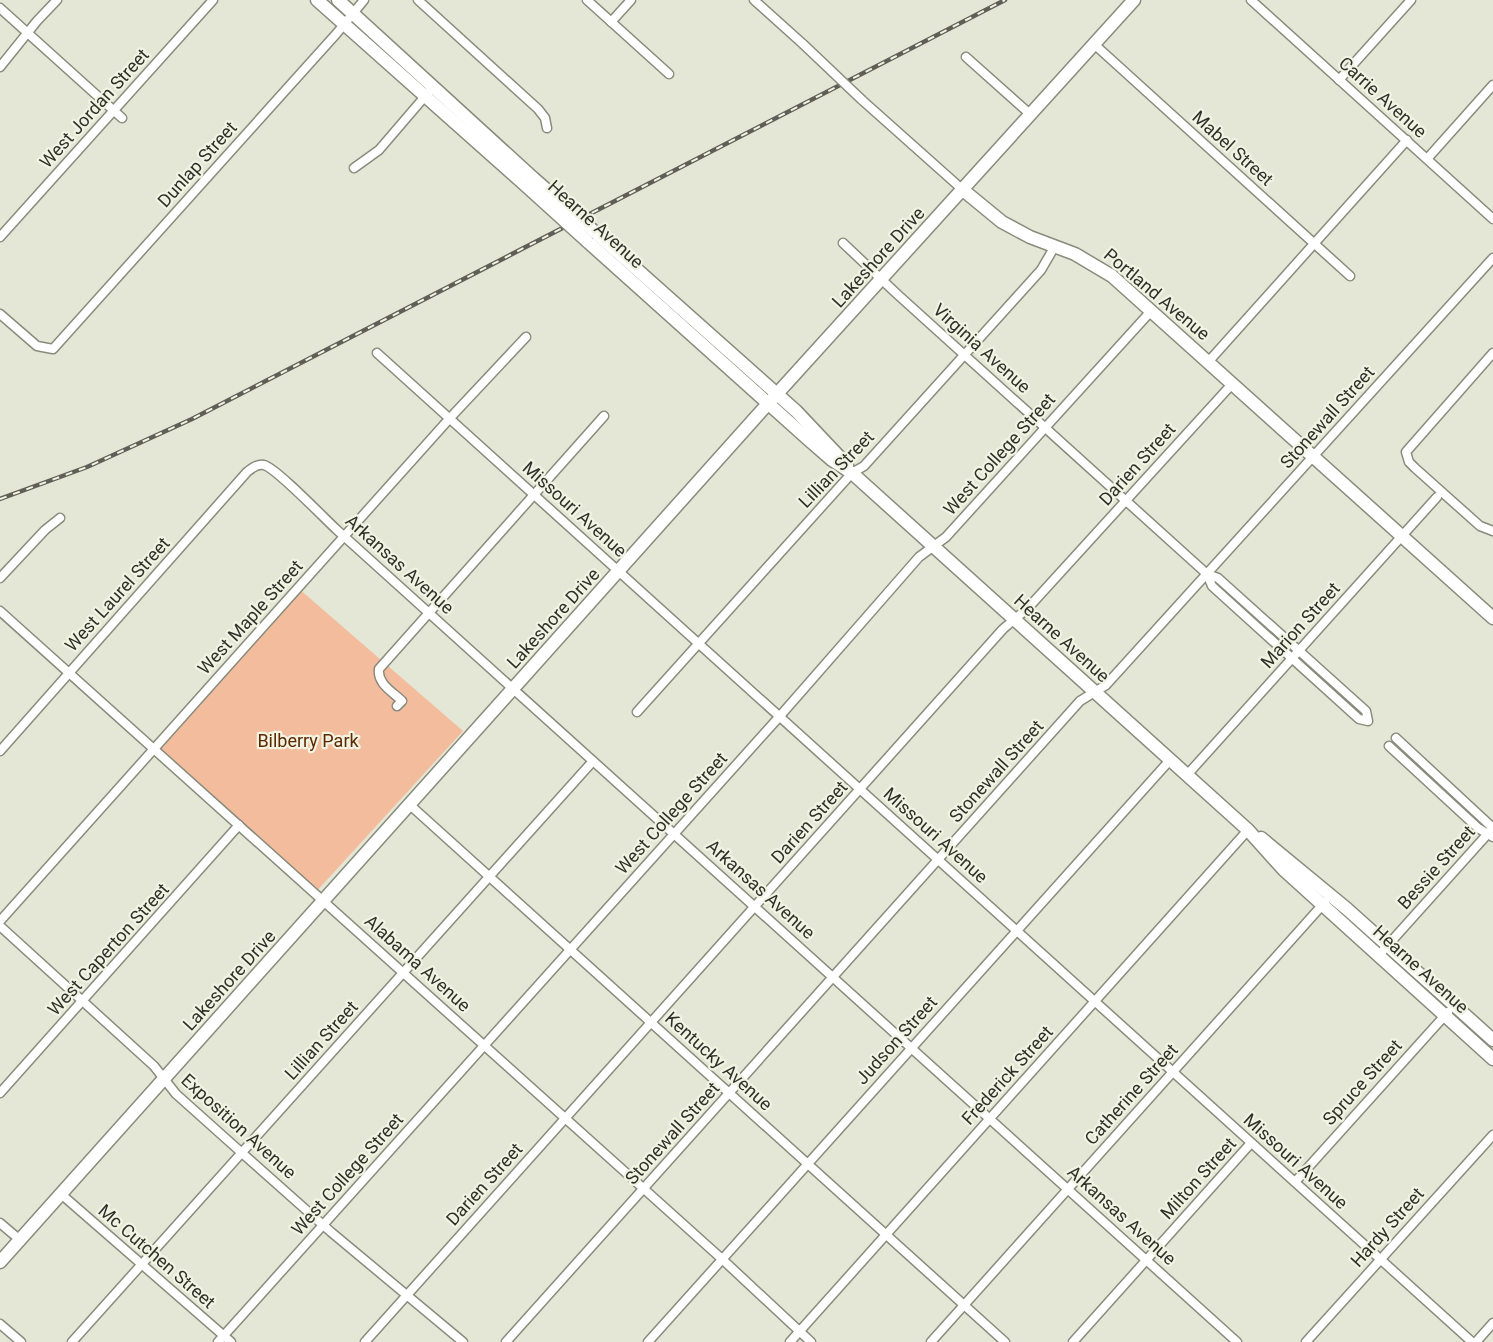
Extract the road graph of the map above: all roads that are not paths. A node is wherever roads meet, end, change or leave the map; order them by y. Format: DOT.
graph roads {
  1 [pos="57,0"];
  2 [pos="213,0"];
  3 [pos="317,0"];
  4 [pos="338,0"];
  5 [pos="364,0"];
  6 [pos="418,0"];
  7 [pos="587,0"];
  8 [pos="631,0"];
  9 [pos="754,0"];
  10 [pos="1134,0"];
  11 [pos="1251,0"];
  12 [pos="1411,0"];
  13 [pos="0,8"];
  14 [pos="352,13"];
  15 [pos="611,22"];
  16 [pos="344,24"];
  17 [pos="28,32"];
  18 [pos="1094,44"];
  19 [pos="966,57"];
  20 [pos="0,67"];
  21 [pos="669,74"];
  22 [pos="1339,80"];
  23 [pos="1493,85"];
  24 [pos="433,87"];
  25 [pos="424,97"];
  26 [pos="114,110"];
  27 [pos="1030,114"];
  28 [pos="122,118"];
  29 [pos="547,128"];
  30 [pos="1407,140"];
  31 [pos="1427,159"];
  32 [pos="354,168"];
  33 [pos="528,181"];
  34 [pos="963,190"];
  35 [pos="1493,219"];
  36 [pos="0,237"];
  37 [pos="592,237"];
  38 [pos="843,243"];
  39 [pos="1314,243"];
  40 [pos="1055,246"];
  41 [pos="1493,258"];
  42 [pos="1350,276"];
  43 [pos="882,279"];
  44 [pos="1152,310"];
  45 [pos="0,314"];
  46 [pos="699,323"];
  47 [pos="688,333"];
  48 [pos="526,337"];
  49 [pos="377,353"];
  50 [pos="1493,353"];
  51 [pos="965,355"];
  52 [pos="1209,361"];
  53 [pos="1233,383"];
  54 [pos="778,394"];
  55 [pos="769,404"];
  56 [pos="604,416"];
  57 [pos="450,418"];
  58 [pos="1045,428"];
  59 [pos="1314,456"];
  60 [pos="261,464"];
  61 [pos="852,473"];
  62 [pos="534,495"];
  63 [pos="1437,497"];
  64 [pos="1126,501"];
  65 [pos="60,518"];
  66 [pos="1493,531"];
  67 [pos="344,536"];
  68 [pos="1403,537"];
  69 [pos="933,546"];
  70 [pos="619,572"];
  71 [pos="1207,573"];
  72 [pos="0,578"];
  73 [pos="0,611"];
  74 [pos="430,613"];
  75 [pos="1493,618"];
  76 [pos="1015,620"];
  77 [pos="699,643"];
  78 [pos="1300,651"];
  79 [pos="1292,658"];
  80 [pos="69,673"];
  81 [pos="514,689"];
  82 [pos="1095,692"];
  83 [pos="397,706"];
  84 [pos="638,712"];
  85 [pos="780,716"];
  86 [pos="1396,738"];
  87 [pos="1389,746"];
  88 [pos="154,749"];
  89 [pos="0,751"];
  90 [pos="1170,760"];
  91 [pos="593,761"];
  92 [pos="1187,775"];
  93 [pos="860,789"];
  94 [pos="410,805"];
  95 [pos="239,825"];
  96 [pos="1248,830"];
  97 [pos="1492,832"];
  98 [pos="675,834"];
  99 [pos="939,860"];
  100 [pos="490,876"];
  101 [pos="1327,900"];
  102 [pos="324,901"];
  103 [pos="756,906"];
  104 [pos="0,921"];
  105 [pos="0,926"];
  106 [pos="1017,930"];
  107 [pos="1388,945"];
  108 [pos="571,950"];
  109 [pos="1379,956"];
  110 [pos="404,973"];
  111 [pos="834,977"];
  112 [pos="84,1001"];
  113 [pos="1095,1001"];
  114 [pos="1454,1005"];
  115 [pos="1445,1015"];
  116 [pos="651,1023"];
  117 [pos="1493,1040"];
  118 [pos="484,1046"];
  119 [pos="911,1048"];
  120 [pos="1493,1059"];
  121 [pos="1173,1072"];
  122 [pos="164,1080"];
  123 [pos="0,1093"];
  124 [pos="730,1093"];
  125 [pos="564,1119"];
  126 [pos="989,1119"];
  127 [pos="1493,1135"];
  128 [pos="1251,1143"];
  129 [pos="242,1153"];
  130 [pos="808,1163"];
  131 [pos="1295,1182"];
  132 [pos="643,1189"];
  133 [pos="1068,1190"];
  134 [pos="61,1194"];
  135 [pos="0,1223"];
  136 [pos="324,1225"];
  137 [pos="887,1234"];
  138 [pos="20,1240"];
  139 [pos="722,1259"];
  140 [pos="1146,1260"];
  141 [pos="1381,1260"];
  142 [pos="0,1262"];
  143 [pos="141,1265"];
  144 [pos="407,1295"];
  145 [pos="964,1305"];
  146 [pos="1493,1323"];
  147 [pos="0,1324"];
  148 [pos="800,1331"];
  149 [pos="224,1340"];
  150 [pos="21,1342"];
  151 [pos="72,1342"];
  152 [pos="365,1342"];
  153 [pos="463,1342"];
  154 [pos="506,1342"];
  155 [pos="648,1342"];
  156 [pos="789,1342"];
  157 [pos="811,1342"];
  158 [pos="931,1342"];
  159 [pos="1005,1342"];
  160 [pos="1073,1342"];
  161 [pos="1237,1342"];
  162 [pos="1306,1342"];
  163 [pos="1474,1342"];
  1 -- 17 [label="street"];
  2 -- 26 [label="street, West Jordan Street"];
  3 -- 16 [label="main road, Hearne Avenue"];
  4 -- 14 [label="main road, Hearne Avenue"];
  5 -- 14 [label="street, Dunlap Street"];
  6 -- 29 [label="street"];
  7 -- 15 [label="street"];
  8 -- 15 [label="street"];
  9 -- 34 [label="street, Portland Avenue, bridge"];
  10 -- 18 [label="main road, Lakeshore Drive"];
  11 -- 22 [label="street, Carrie Avenue"];
  12 -- 22 [label="street"];
  13 -- 17 [label="street"];
  14 -- 16 [label="street, Dunlap Street"];
  14 -- 24 [label="main road, Hearne Avenue"];
  15 -- 21 [label="street"];
  16 -- 25 [label="main road, Hearne Avenue"];
  16 -- 45 [label="street, Dunlap Street"];
  17 -- 20 [label="street"];
  17 -- 26 [label="street"];
  18 -- 27 [label="main road, Lakeshore Drive"];
  18 -- 39 [label="street, Mabel Street"];
  19 -- 27 [label="street"];
  22 -- 30 [label="street, Carrie Avenue"];
  23 -- 31 [label="street"];
  24 -- 25 [label="street"];
  24 -- 33 [label="main road, Hearne Avenue"];
  25 -- 32 [label="street"];
  25 -- 33 [label="main road, Hearne Avenue"];
  26 -- 28 [label="street"];
  26 -- 36 [label="street, West Jordan Street"];
  27 -- 34 [label="main road, Lakeshore Drive"];
  30 -- 31 [label="street, Carrie Avenue"];
  30 -- 39 [label="street"];
  31 -- 35 [label="street, Carrie Avenue"];
  33 -- 37 [label="main road, Hearne Avenue, bridge"];
  34 -- 40 [label="main road, Portland Avenue"];
  34 -- 43 [label="main road, Lakeshore Drive"];
  37 -- 46 [label="main road, Hearne Avenue"];
  37 -- 47 [label="main road, Hearne Avenue"];
  38 -- 43 [label="street, Virginia Avenue"];
  39 -- 42 [label="street, Mabel Street"];
  39 -- 52 [label="street"];
  40 -- 44 [label="main road, Portland Avenue"];
  40 -- 51 [label="street, Lillian Street"];
  41 -- 59 [label="street, Stonewall Street"];
  43 -- 51 [label="street, Virginia Avenue"];
  43 -- 54 [label="main road, Lakeshore Drive"];
  44 -- 52 [label="main road, Portland Avenue"];
  44 -- 58 [label="street, West College Street"];
  46 -- 47 [label="main road"];
  46 -- 54 [label="main road, Hearne Avenue"];
  47 -- 55 [label="main road, Hearne Avenue"];
  48 -- 57 [label="street, West Maple Street"];
  49 -- 57 [label="street, Missouri Avenue"];
  50 -- 66 [label="street"];
  51 -- 58 [label="street, Virginia Avenue"];
  51 -- 61 [label="street, Lillian Street"];
  52 -- 53 [label="main road, Portland Avenue"];
  53 -- 59 [label="main road, Portland Avenue"];
  53 -- 64 [label="street, Darien Street"];
  54 -- 55 [label="main road, Lakeshore Drive"];
  54 -- 61 [label="main road, Hearne Avenue"];
  55 -- 61 [label="main road, Hearne Avenue"];
  55 -- 70 [label="main road, Lakeshore Drive"];
  56 -- 62 [label="street"];
  57 -- 62 [label="street, Missouri Avenue"];
  57 -- 67 [label="street, West Maple Street"];
  58 -- 64 [label="street, Virginia Avenue"];
  58 -- 69 [label="street, West College Street"];
  59 -- 68 [label="main road, Portland Avenue"];
  59 -- 71 [label="street, Stonewall Street"];
  60 -- 67 [label="street, Arkansas Avenue"];
  60 -- 80 [label="street, West Laurel Street"];
  61 -- 69 [label="main road, Hearne Avenue"];
  61 -- 77 [label="street, Lillian Street"];
  62 -- 70 [label="street, Missouri Avenue"];
  62 -- 74 [label="street"];
  63 -- 68 [label="street, Marion Street"];
  64 -- 71 [label="street, Virginia Avenue"];
  64 -- 76 [label="street, Darien Street"];
  65 -- 72 [label="street"];
  67 -- 74 [label="street, Arkansas Avenue"];
  67 -- 88 [label="street, West Maple Street"];
  68 -- 75 [label="main road, Portland Avenue"];
  68 -- 78 [label="street, Marion Street"];
  69 -- 76 [label="main road, Hearne Avenue"];
  69 -- 85 [label="street, West College Street"];
  70 -- 77 [label="street, Missouri Avenue"];
  70 -- 81 [label="main road, Lakeshore Drive"];
  71 -- 78 [label="street, Virginia Avenue"];
  71 -- 79 [label="street, Virginia Avenue"];
  71 -- 82 [label="street, Stonewall Street"];
  73 -- 80 [label="street, Alabama Avenue"];
  74 -- 81 [label="street, Arkansas Avenue"];
  74 -- 83 [label="street"];
  76 -- 82 [label="main road, Hearne Avenue"];
  76 -- 93 [label="street, Darien Street"];
  77 -- 84 [label="street, Lillian Street"];
  77 -- 85 [label="street, Missouri Avenue"];
  78 -- 79 [label="street, Marion Street"];
  78 -- 79 [label="street, Virginia Avenue"];
  79 -- 92 [label="street, Marion Street"];
  80 -- 88 [label="street, Alabama Avenue"];
  80 -- 89 [label="street, West Laurel Street"];
  81 -- 91 [label="street, Arkansas Avenue"];
  81 -- 94 [label="main road, Lakeshore Drive"];
  82 -- 90 [label="main road, Hearne Avenue"];
  82 -- 99 [label="street, Stonewall Street"];
  85 -- 93 [label="street, Missouri Avenue"];
  85 -- 98 [label="street, West College Street"];
  86 -- 97 [label="street"];
  87 -- 97 [label="street"];
  88 -- 95 [label="street, Alabama Avenue"];
  88 -- 104 [label="street, West Maple Street"];
  90 -- 92 [label="main road, Hearne Avenue"];
  90 -- 106 [label="street, Judson Street"];
  91 -- 98 [label="street, Arkansas Avenue"];
  91 -- 100 [label="street, Lillian Street"];
  92 -- 96 [label="main road, Hearne Avenue"];
  93 -- 99 [label="street, Missouri Avenue"];
  93 -- 103 [label="street, Darien Street"];
  94 -- 100 [label="street, Kentucky Avenue"];
  94 -- 102 [label="main road, Lakeshore Drive"];
  95 -- 102 [label="street, Alabama Avenue"];
  95 -- 112 [label="street, West Caperton Street"];
  96 -- 101 [label="main road, Hearne Avenue"];
  96 -- 113 [label="street, Frederick Street"];
  97 -- 107 [label="street, Bessie Street"];
  98 -- 103 [label="street, Arkansas Avenue"];
  98 -- 108 [label="street, West College Street"];
  99 -- 106 [label="street, Missouri Avenue"];
  99 -- 111 [label="street, Stonewall Street"];
  100 -- 108 [label="street, Kentucky Avenue"];
  100 -- 110 [label="street, Lillian Street"];
  101 -- 107 [label="main road, Hearne Avenue"];
  101 -- 109 [label="main road, Hearne Avenue"];
  101 -- 121 [label="street, Catherine Street"];
  102 -- 110 [label="street, Alabama Avenue"];
  102 -- 122 [label="main road, Lakeshore Drive"];
  103 -- 111 [label="street, Arkansas Avenue"];
  103 -- 116 [label="street, Darien Street"];
  105 -- 112 [label="street, Exposition Avenue"];
  106 -- 113 [label="street, Missouri Avenue"];
  106 -- 119 [label="street, Judson Street"];
  107 -- 109 [label="street, Bessie Street"];
  107 -- 114 [label="main road, Hearne Avenue"];
  108 -- 116 [label="street, Kentucky Avenue"];
  108 -- 118 [label="street, West College Street"];
  109 -- 115 [label="main road, Hearne Avenue"];
  110 -- 118 [label="street, Alabama Avenue"];
  110 -- 129 [label="street, Lillian Street"];
  111 -- 119 [label="street, Arkansas Avenue"];
  111 -- 124 [label="street, Stonewall Street"];
  112 -- 122 [label="street, Exposition Avenue"];
  112 -- 123 [label="street, West Caperton Street"];
  113 -- 121 [label="street, Missouri Avenue"];
  113 -- 126 [label="street, Frederick Street"];
  114 -- 115 [label="street, Spruce Street"];
  114 -- 117 [label="main road, Hearne Avenue"];
  115 -- 120 [label="main road, Hearne Avenue"];
  115 -- 131 [label="street, Spruce Street"];
  116 -- 124 [label="street, Kentucky Avenue"];
  116 -- 125 [label="street, Darien Street"];
  118 -- 125 [label="street, Alabama Avenue"];
  118 -- 136 [label="street, West College Street"];
  119 -- 126 [label="street, Arkansas Avenue"];
  119 -- 130 [label="street, Judson Street"];
  121 -- 128 [label="street, Missouri Avenue"];
  121 -- 133 [label="street, Catherine Street"];
  122 -- 129 [label="street, Exposition Avenue"];
  122 -- 134 [label="main road, Lakeshore Drive"];
  124 -- 130 [label="street, Kentucky Avenue"];
  124 -- 132 [label="street, Stonewall Street"];
  125 -- 132 [label="street, Alabama Avenue"];
  125 -- 144 [label="street, Darien Street"];
  126 -- 133 [label="street, Arkansas Avenue"];
  126 -- 137 [label="street, Frederick Street"];
  127 -- 141 [label="street, Hardy Street"];
  128 -- 131 [label="street, Missouri Avenue"];
  128 -- 140 [label="street, Milton Street"];
  129 -- 136 [label="street, Exposition Avenue"];
  129 -- 143 [label="street, Lillian Street"];
  130 -- 137 [label="street, Kentucky Avenue"];
  130 -- 139 [label="street, Judson Street"];
  131 -- 141 [label="street, Missouri Avenue"];
  132 -- 139 [label="street, Alabama Avenue"];
  132 -- 154 [label="street, Stonewall Street"];
  133 -- 140 [label="street, Arkansas Avenue"];
  133 -- 145 [label="street, Catherine Street"];
  134 -- 138 [label="main road, Lakeshore Drive"];
  134 -- 143 [label="street, Mc Cutchen Street"];
  135 -- 138 [label="street"];
  136 -- 144 [label="street, Exposition Avenue"];
  136 -- 149 [label="street, West College Street"];
  137 -- 145 [label="street, Kentucky Avenue"];
  137 -- 148 [label="street, Frederick Street"];
  138 -- 142 [label="main road, Lakeshore Drive"];
  139 -- 148 [label="street, Alabama Avenue"];
  139 -- 155 [label="street, Judson Street"];
  140 -- 160 [label="street, Milton Street"];
  140 -- 161 [label="street, Arkansas Avenue"];
  141 -- 162 [label="street, Hardy Street"];
  141 -- 163 [label="street, Missouri Avenue"];
  143 -- 149 [label="street, Mc Cutchen Street"];
  143 -- 151 [label="street, Lillian Street"];
  144 -- 152 [label="street, Darien Street"];
  144 -- 153 [label="street, Exposition Avenue"];
  145 -- 158 [label="street, Catherine Street"];
  145 -- 159 [label="street, Kentucky Avenue"];
  146 -- 163 [label="street"];
  147 -- 150 [label="street"];
  148 -- 156 [label="street, Frederick Street"];
  148 -- 157 [label="street, Alabama Avenue"];
}
